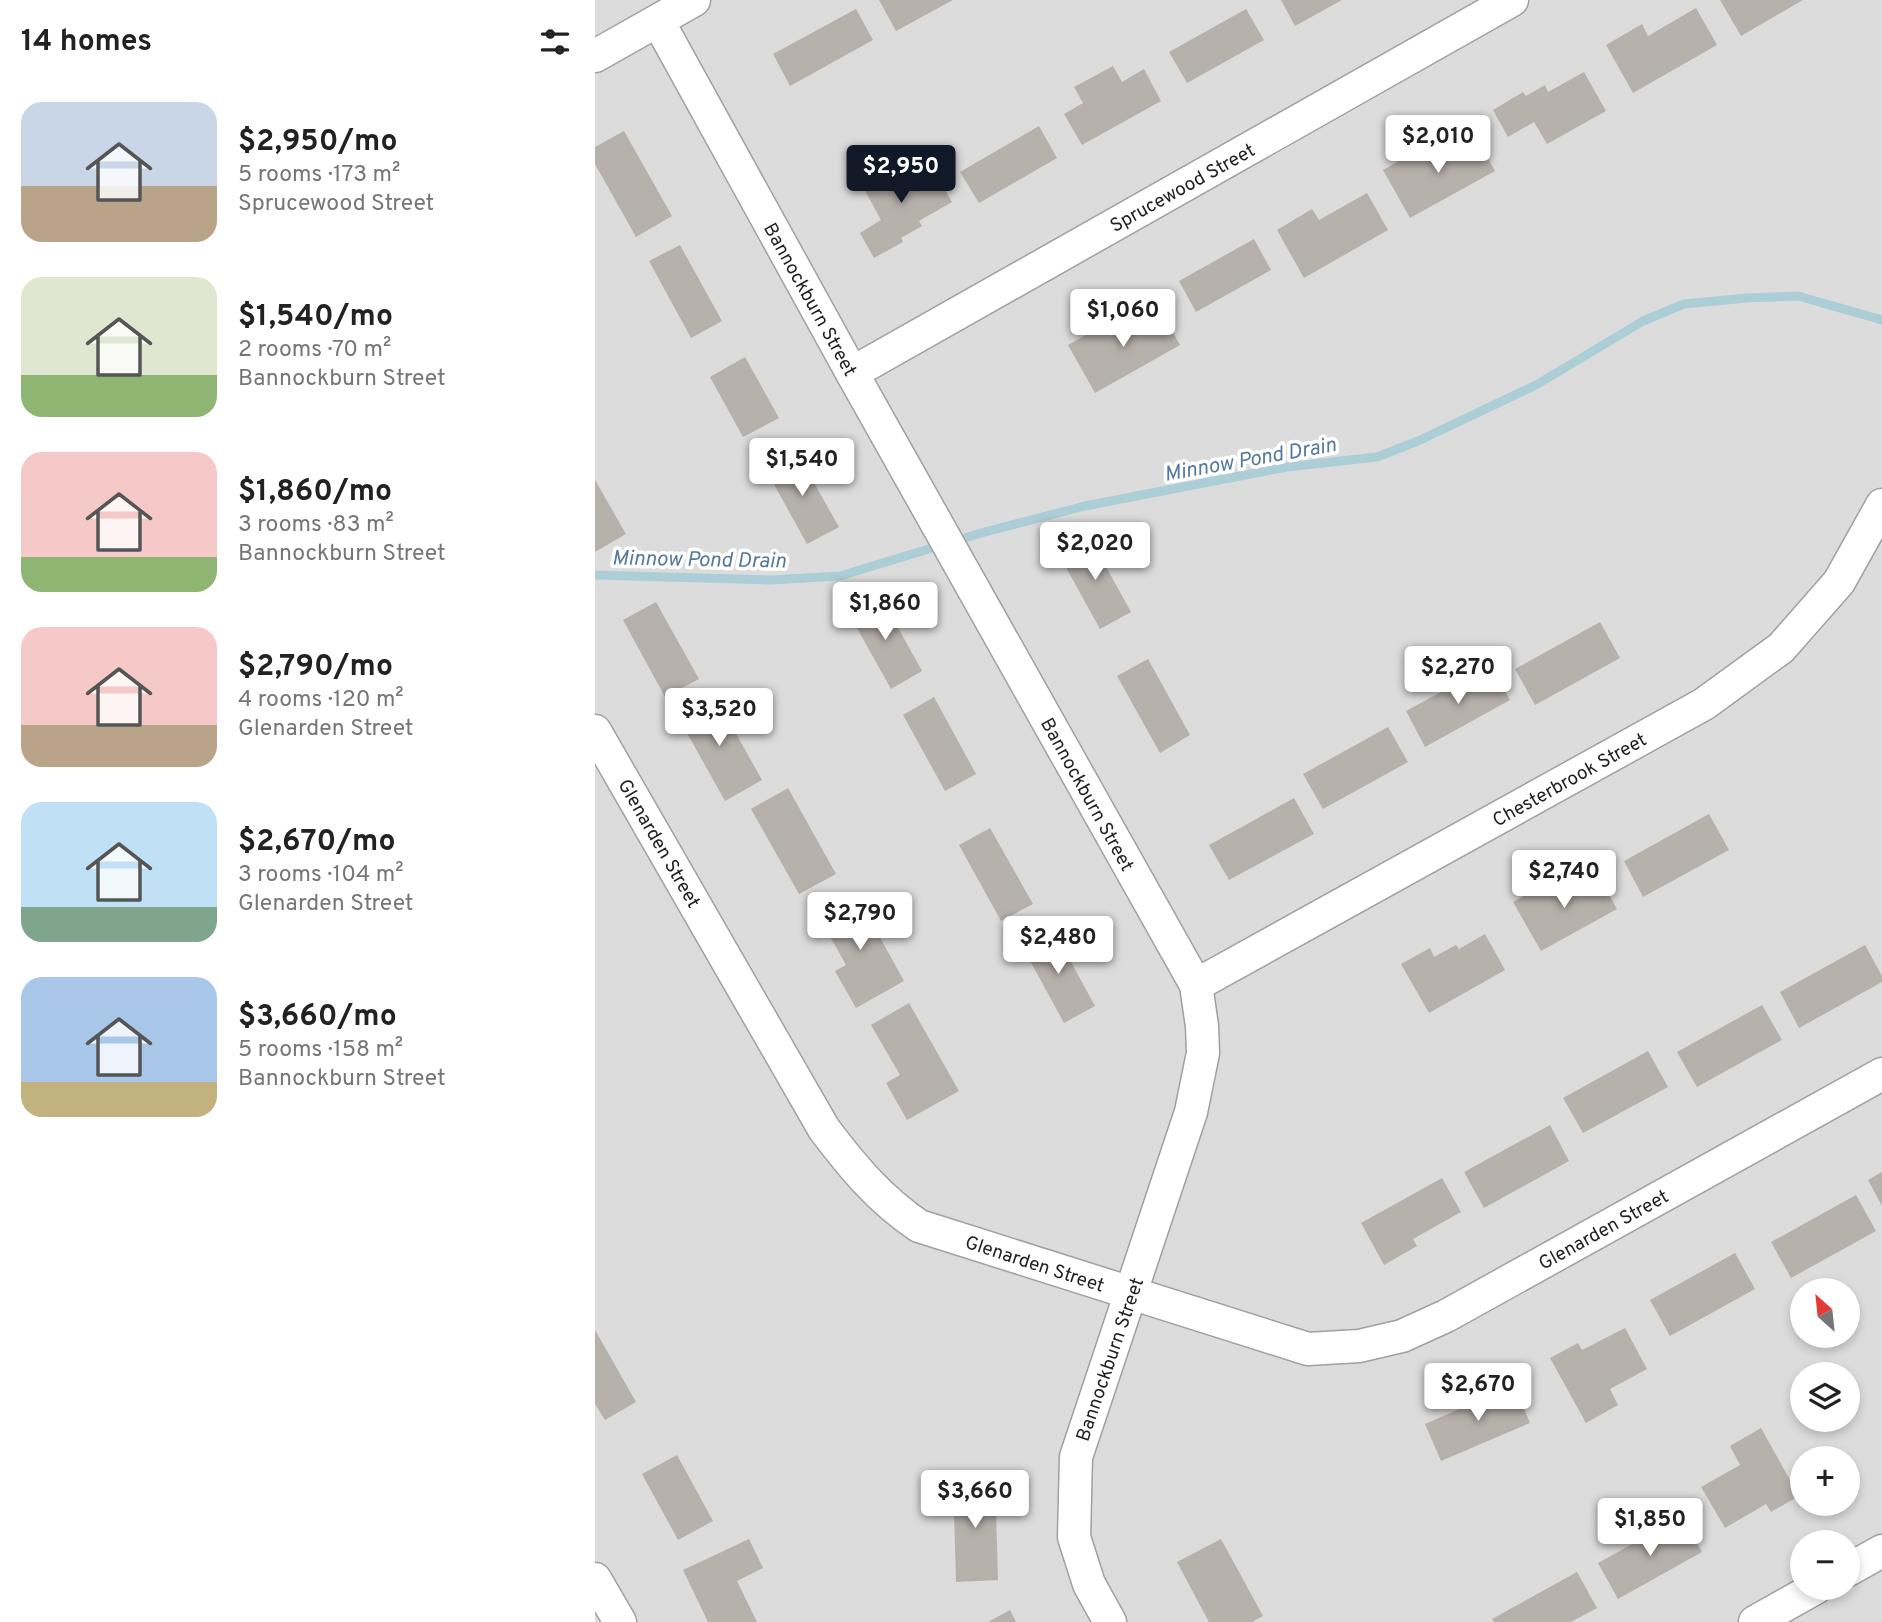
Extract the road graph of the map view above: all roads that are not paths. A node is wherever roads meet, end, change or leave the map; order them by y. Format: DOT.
graph roads {
  1 [pos="694,0"];
  2 [pos="1512,0"];
  3 [pos="657,20"];
  4 [pos="595,56"];
  5 [pos="852,373"];
  6 [pos="1882,505"];
  7 [pos="1873,543"];
  8 [pos="597,740"];
  9 [pos="1196,985"];
  10 [pos="1882,1074"];
  11 [pos="1132,1294"];
  12 [pos="1882,1551"];
  13 [pos="1860,1563"];
  14 [pos="595,1579"];
  15 [pos="1794,1600"];
  16 [pos="619,1622"];
  17 [pos="1111,1622"];
  18 [pos="1755,1622"];
  1 -- 3 [label="street"];
  2 -- 5 [label="street, Sprucewood Street"];
  3 -- 4 [label="street"];
  3 -- 5 [label="street, Bannockburn Street"];
  5 -- 9 [label="street, Bannockburn Street"];
  6 -- 7 [label="street, Chesterbrook Street"];
  7 -- 9 [label="street, Chesterbrook Street"];
  8 -- 11 [label="street, Glenarden Street"];
  9 -- 11 [label="street, Bannockburn Street"];
  10 -- 11 [label="street, Glenarden Street"];
  11 -- 17 [label="street, Bannockburn Street"];
  12 -- 13 [label="street"];
  14 -- 16 [label="street"];
  15 -- 18 [label="street"];
}
